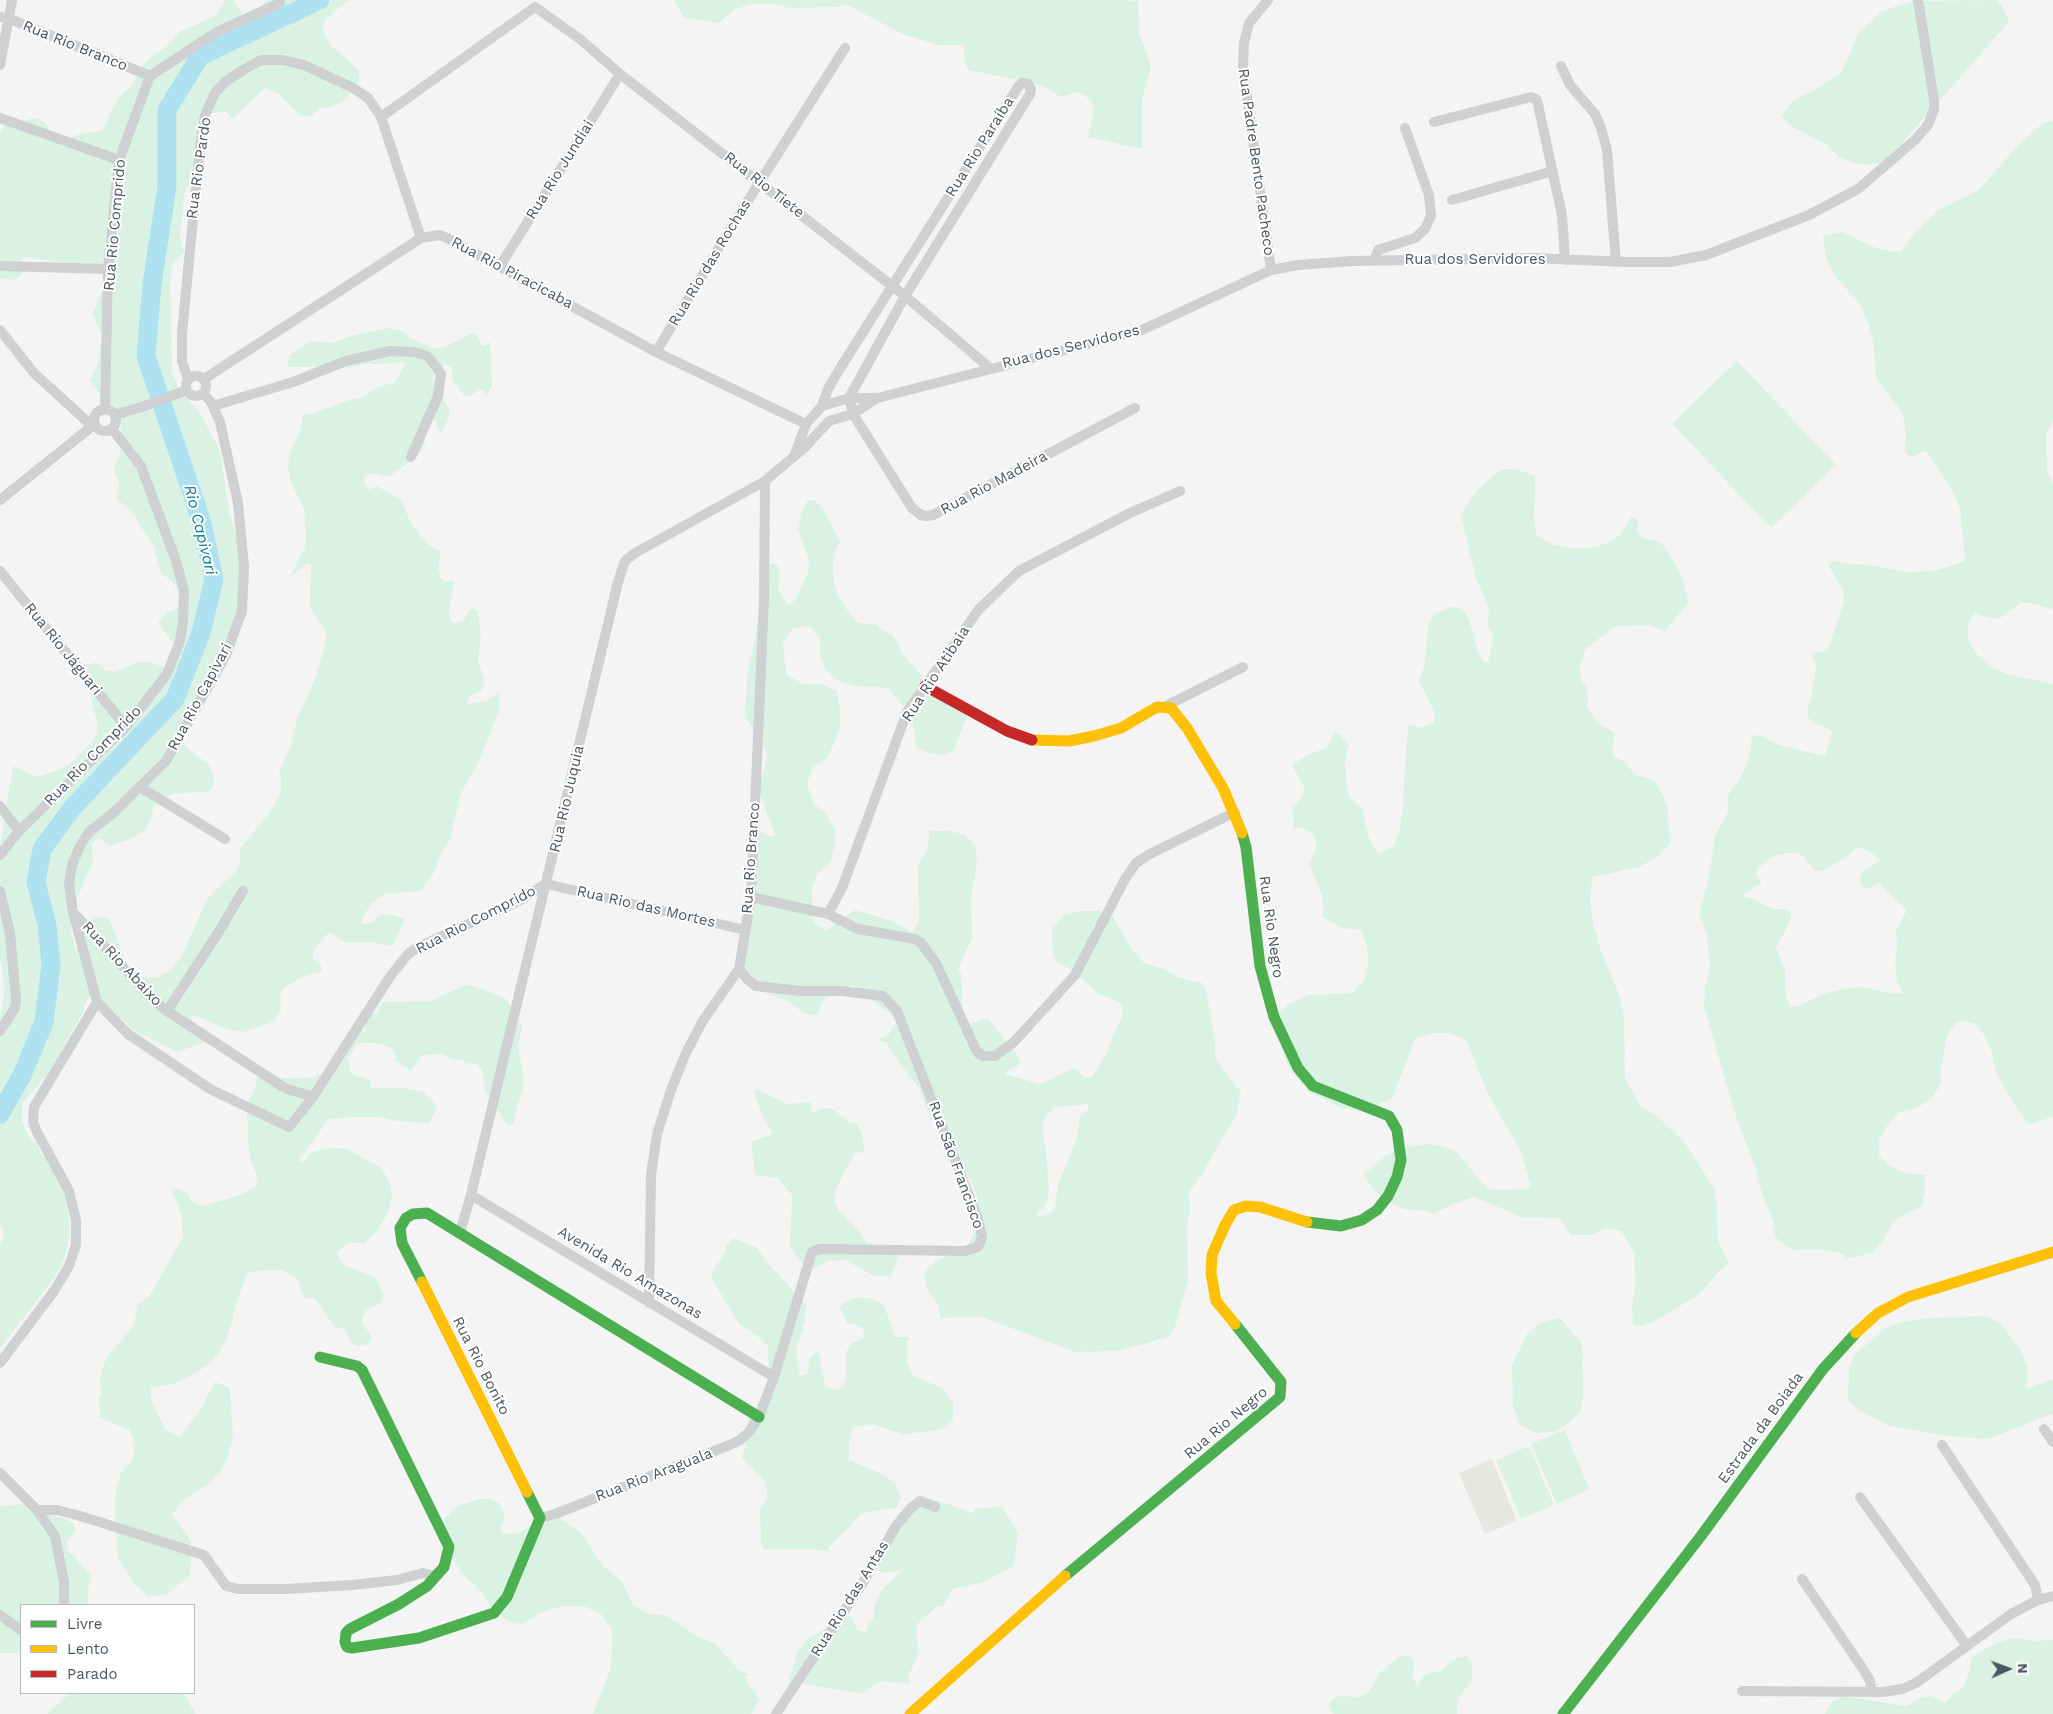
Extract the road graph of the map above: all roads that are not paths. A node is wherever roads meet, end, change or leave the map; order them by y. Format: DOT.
graph roads {
  1 [pos="12,0"];
  2 [pos="1268,0"];
  3 [pos="1918,0"];
  4 [pos="280,3"];
  5 [pos="536,4"];
  6 [pos="5,18"];
  7 [pos="845,48"];
  8 [pos="0,65"];
  9 [pos="1561,66"];
  10 [pos="620,74"];
  11 [pos="150,76"];
  12 [pos="381,117"];
  13 [pos="0,118"];
  14 [pos="1434,122"];
  15 [pos="1405,128"];
  16 [pos="119,160"];
  17 [pos="1553,172"];
  18 [pos="760,182"];
  19 [pos="1452,200"];
  20 [pos="421,238"];
  21 [pos="1375,260"];
  22 [pos="1565,260"];
  23 [pos="1616,262"];
  24 [pos="0,266"];
  25 [pos="500,266"];
  26 [pos="108,269"];
  27 [pos="1271,270"];
  28 [pos="893,287"];
  29 [pos="905,296"];
  30 [pos="0,330"];
  31 [pos="656,352"];
  32 [pos="990,368"];
  33 [pos="188,379"];
  34 [pos="204,379"];
  35 [pos="186,390"];
  36 [pos="203,393"];
  37 [pos="849,398"];
  38 [pos="878,398"];
  39 [pos="213,406"];
  40 [pos="822,406"];
  41 [pos="1135,408"];
  42 [pos="110,412"];
  43 [pos="853,414"];
  44 [pos="829,421"];
  45 [pos="806,424"];
  46 [pos="93,425"];
  47 [pos="112,428"];
  48 [pos="794,455"];
  49 [pos="411,458"];
  50 [pos="765,481"];
  51 [pos="1180,490"];
  52 [pos="0,500"];
  53 [pos="0,571"];
  54 [pos="1243,667"];
  55 [pos="925,686"];
  56 [pos="1163,707"];
  57 [pos="126,726"];
  58 [pos="140,787"];
  59 [pos="0,806"];
  60 [pos="1235,812"];
  61 [pos="18,831"];
  62 [pos="224,839"];
  63 [pos="0,855"];
  64 [pos="546,884"];
  65 [pos="0,890"];
  66 [pos="243,891"];
  67 [pos="752,897"];
  68 [pos="72,912"];
  69 [pos="828,914"];
  70 [pos="745,930"];
  71 [pos="739,969"];
  72 [pos="97,1002"];
  73 [pos="167,1012"];
  74 [pos="0,1031"];
  75 [pos="308,1096"];
  76 [pos="471,1195"];
  77 [pos="460,1232"];
  78 [pos="2053,1252"];
  79 [pos="649,1303"];
  80 [pos="320,1357"];
  81 [pos="0,1363"];
  82 [pos="774,1377"];
  83 [pos="759,1417"];
  84 [pos="2044,1429"];
  85 [pos="2053,1442"];
  86 [pos="1942,1445"];
  87 [pos="0,1473"];
  88 [pos="1860,1497"];
  89 [pos="935,1507"];
  90 [pos="37,1510"];
  91 [pos="540,1518"];
  92 [pos="436,1576"];
  93 [pos="1802,1579"];
  94 [pos="2053,1596"];
  95 [pos="2038,1600"];
  96 [pos="64,1604"];
  97 [pos="0,1615"];
  98 [pos="20,1629"];
  99 [pos="1967,1646"];
  100 [pos="1742,1691"];
  101 [pos="1872,1692"];
  102 [pos="776,1714"];
  103 [pos="910,1714"];
  104 [pos="1563,1714"];
  1 -- 6 [label="street"];
  2 -- 27 [label="street, Rua Padre Bento Pacheco"];
  3 -- 23 [label="street, Rua dos Servidores"];
  4 -- 11 [label="street"];
  5 -- 10 [label="street, Rua Rio Tiete"];
  5 -- 12 [label="street"];
  6 -- 8 [label="street"];
  6 -- 11 [label="street, Rua Rio Branco"];
  7 -- 18 [label="street, Rua Rio das Rochas"];
  9 -- 23 [label="street"];
  10 -- 18 [label="street, Rua Rio Tiete"];
  10 -- 25 [label="street, Rua Rio Jundiai"];
  11 -- 16 [label="street, Rua Rio Comprido"];
  12 -- 20 [label="street, Rua Rio Pardo"];
  12 -- 33 [label="street, Rua Rio Pardo"];
  13 -- 16 [label="street"];
  14 -- 17 [label="street"];
  15 -- 21 [label="street"];
  16 -- 26 [label="street, Rua Rio Comprido"];
  17 -- 19 [label="street"];
  17 -- 22 [label="street"];
  18 -- 28 [label="street, Rua Rio Tiete"];
  18 -- 31 [label="street, Rua Rio das Rochas"];
  20 -- 25 [label="street, Rua Rio Piracicaba"];
  20 -- 34 [label="street"];
  21 -- 22 [label="street, Rua dos Servidores"];
  21 -- 27 [label="street, Rua dos Servidores"];
  22 -- 23 [label="street, Rua dos Servidores"];
  24 -- 26 [label="street"];
  25 -- 31 [label="street, Rua Rio Piracicaba"];
  26 -- 42 [label="street, Rua Rio Comprido"];
  27 -- 32 [label="street, Rua dos Servidores"];
  28 -- 29 [label="street, Rua Rio Tiete"];
  28 -- 29 [label="street, Rua Rio Paraíba"];
  28 -- 40 [label="street, Rua Rio Paraíba"];
  29 -- 32 [label="street, Rua Rio Tiete"];
  29 -- 37 [label="street, Rua Rio Paraíba"];
  30 -- 46 [label="street"];
  31 -- 45 [label="street, Rua Rio Piracicaba"];
  32 -- 38 [label="street, Rua dos Servidores"];
  33 -- 34 [label="street"];
  33 -- 35 [label="street"];
  34 -- 36 [label="street"];
  35 -- 36 [label="street"];
  35 -- 42 [label="street"];
  36 -- 39 [label="street, Rua Rio Capivari"];
  37 -- 38 [label="street, Rua dos Servidores"];
  37 -- 40 [label="street, Rua dos Servidores"];
  37 -- 43 [label="street, Rua Rio Madeira"];
  38 -- 43 [label="street, Rua dos Servidores"];
  39 -- 49 [label="street"];
  39 -- 58 [label="street, Rua Rio Capivari"];
  40 -- 44 [label="street"];
  40 -- 45 [label="street, Rua Rio Paraíba"];
  41 -- 43 [label="street, Rua Rio Madeira"];
  42 -- 46 [label="street"];
  42 -- 47 [label="street"];
  43 -- 44 [label="street, Rua dos Servidores"];
  44 -- 48 [label="street, Rua Rio Juquia"];
  45 -- 48 [label="street, Rua Rio Juquia"];
  46 -- 47 [label="street"];
  46 -- 52 [label="street"];
  47 -- 57 [label="street, Rua Rio Comprido"];
  48 -- 50 [label="street, Rua Rio Juquia"];
  50 -- 64 [label="street, Rua Rio Juquia"];
  50 -- 67 [label="street, Rua Rio Branco"];
  51 -- 55 [label="street, Rua Rio Atibaia"];
  53 -- 57 [label="street, Rua Rio Jáguari"];
  54 -- 56 [label="street"];
  55 -- 56 [label="street"];
  55 -- 69 [label="street, Rua Rio Atibaia"];
  56 -- 60 [label="street, Rua Rio Negro"];
  57 -- 61 [label="street, Rua Rio Comprido"];
  58 -- 62 [label="street"];
  58 -- 68 [label="street, Rua Rio Capivari"];
  59 -- 61 [label="street"];
  60 -- 69 [label="street"];
  60 -- 103 [label="street, Rua Rio Negro"];
  61 -- 63 [label="street, Rua Rio Comprido"];
  64 -- 70 [label="street, Rua Rio das Mortes"];
  64 -- 75 [label="street, Rua Rio Comprido"];
  64 -- 76 [label="street, Rua Rio Juquia"];
  65 -- 74 [label="street"];
  66 -- 73 [label="street"];
  67 -- 69 [label="street"];
  67 -- 70 [label="street, Rua Rio Branco"];
  68 -- 72 [label="street, Rua Rio Abaixo"];
  68 -- 73 [label="street, Rua Rio Abaixo"];
  70 -- 71 [label="street, Rua Rio Branco"];
  71 -- 79 [label="street, Rua Rio Branco"];
  71 -- 82 [label="street, Rua São Francisco"];
  72 -- 75 [label="street, Rua Rio Abaixo"];
  72 -- 81 [label="street"];
  73 -- 75 [label="street, Rua Rio Abaixo"];
  76 -- 77 [label="street, Rua Rio Juquia"];
  76 -- 79 [label="street, Avenida Rio Amazonas"];
  77 -- 83 [label="street"];
  77 -- 91 [label="street, Rua Rio Bonito"];
  78 -- 104 [label="street, Estrada da Boiada"];
  79 -- 82 [label="street, Avenida Rio Amazonas"];
  80 -- 92 [label="street"];
  82 -- 83 [label="street, Rua São Francisco"];
  83 -- 91 [label="street, Rua Rio Araguala"];
  84 -- 85 [label="street"];
  86 -- 95 [label="street"];
  87 -- 90 [label="street"];
  88 -- 99 [label="street"];
  89 -- 102 [label="street, Rua Rio das Antas"];
  90 -- 92 [label="street"];
  90 -- 96 [label="street"];
  91 -- 92 [label="street"];
  93 -- 101 [label="street"];
  94 -- 95 [label="street"];
  95 -- 99 [label="street"];
  97 -- 98 [label="street"];
  99 -- 101 [label="street"];
  100 -- 101 [label="street"];
}
